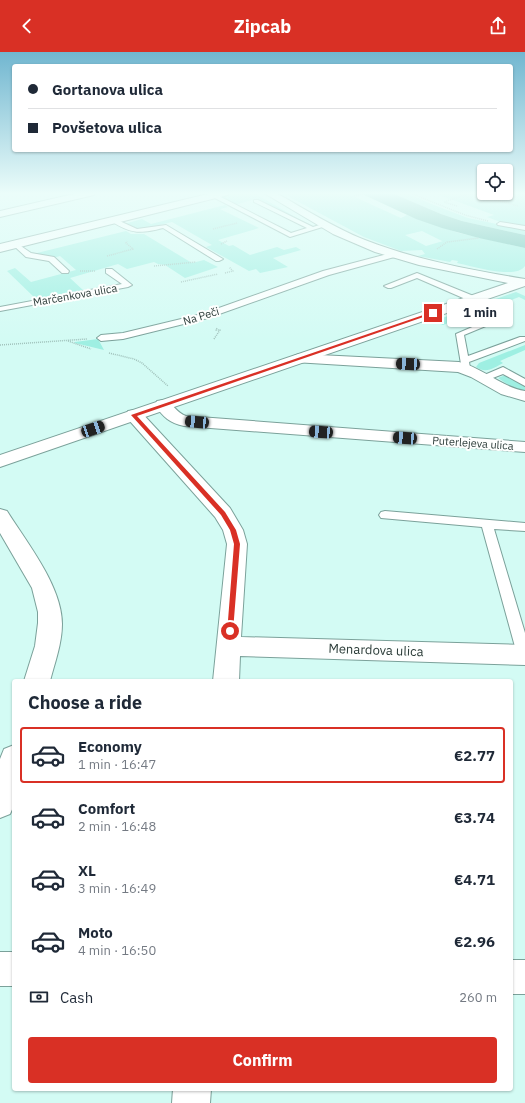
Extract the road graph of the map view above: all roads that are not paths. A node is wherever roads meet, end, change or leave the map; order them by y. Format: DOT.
graph roads {
  1 [pos="23,242"];
  2 [pos="191,242"];
  3 [pos="360,242"];
  4 [pos="15,244"];
  5 [pos="0,248"];
  6 [pos="395,254"];
  7 [pos="217,258"];
  8 [pos="65,271"];
  9 [pos="110,271"];
  10 [pos="524,282"];
  11 [pos="388,286"];
  12 [pos="473,299"];
  13 [pos="0,309"];
  14 [pos="501,318"];
  15 [pos="100,338"];
  16 [pos="523,339"];
  17 [pos="299,359"];
  18 [pos="464,365"];
  19 [pos="484,378"];
  20 [pos="525,383"];
  21 [pos="525,396"];
  22 [pos="163,405"];
  23 [pos="134,415"];
  24 [pos="525,446"];
  25 [pos="0,461"];
  26 [pos="385,515"];
  27 [pos="0,516"];
  28 [pos="487,524"];
  29 [pos="525,527"];
  30 [pos="229,646"];
  31 [pos="524,654"];
  32 [pos="38,679"];
  33 [pos="226,679"];
  34 [pos="12,765"];
  35 [pos="0,804"];
  36 [pos="12,969"];
  37 [pos="0,970"];
  38 [pos="513,977"];
  39 [pos="525,977"];
  40 [pos="192,1091"];
  41 [pos="191,1103"];
  1 -- 4 [label="street"];
  2 -- 7 [label="lane"];
  3 -- 6 [label="street"];
  4 -- 5 [label="street"];
  4 -- 8 [label="lane"];
  6 -- 10 [label="street"];
  6 -- 15 [label="lane, Na Peči"];
  9 -- 13 [label="lane, Marčenkova ulica"];
  10 -- 12 [label="street"];
  11 -- 12 [label="lane"];
  12 -- 17 [label="street"];
  14 -- 18 [label="lane"];
  16 -- 18 [label="lane"];
  17 -- 18 [label="street"];
  17 -- 22 [label="street"];
  18 -- 19 [label="street"];
  19 -- 20 [label="lane"];
  19 -- 21 [label="street"];
  22 -- 23 [label="street"];
  22 -- 24 [label="street, Puterlejeva ulica"];
  23 -- 25 [label="street"];
  23 -- 30 [label="street"];
  26 -- 28 [label="lane"];
  27 -- 32 [label="street"];
  28 -- 29 [label="lane"];
  28 -- 31 [label="lane, Menardova ulica"];
  30 -- 31 [label="street, Menardova ulica"];
  30 -- 33 [label="street"];
  34 -- 35 [label="street"];
  36 -- 37 [label="street"];
  38 -- 39 [label="street"];
  40 -- 41 [label="street"];
}
